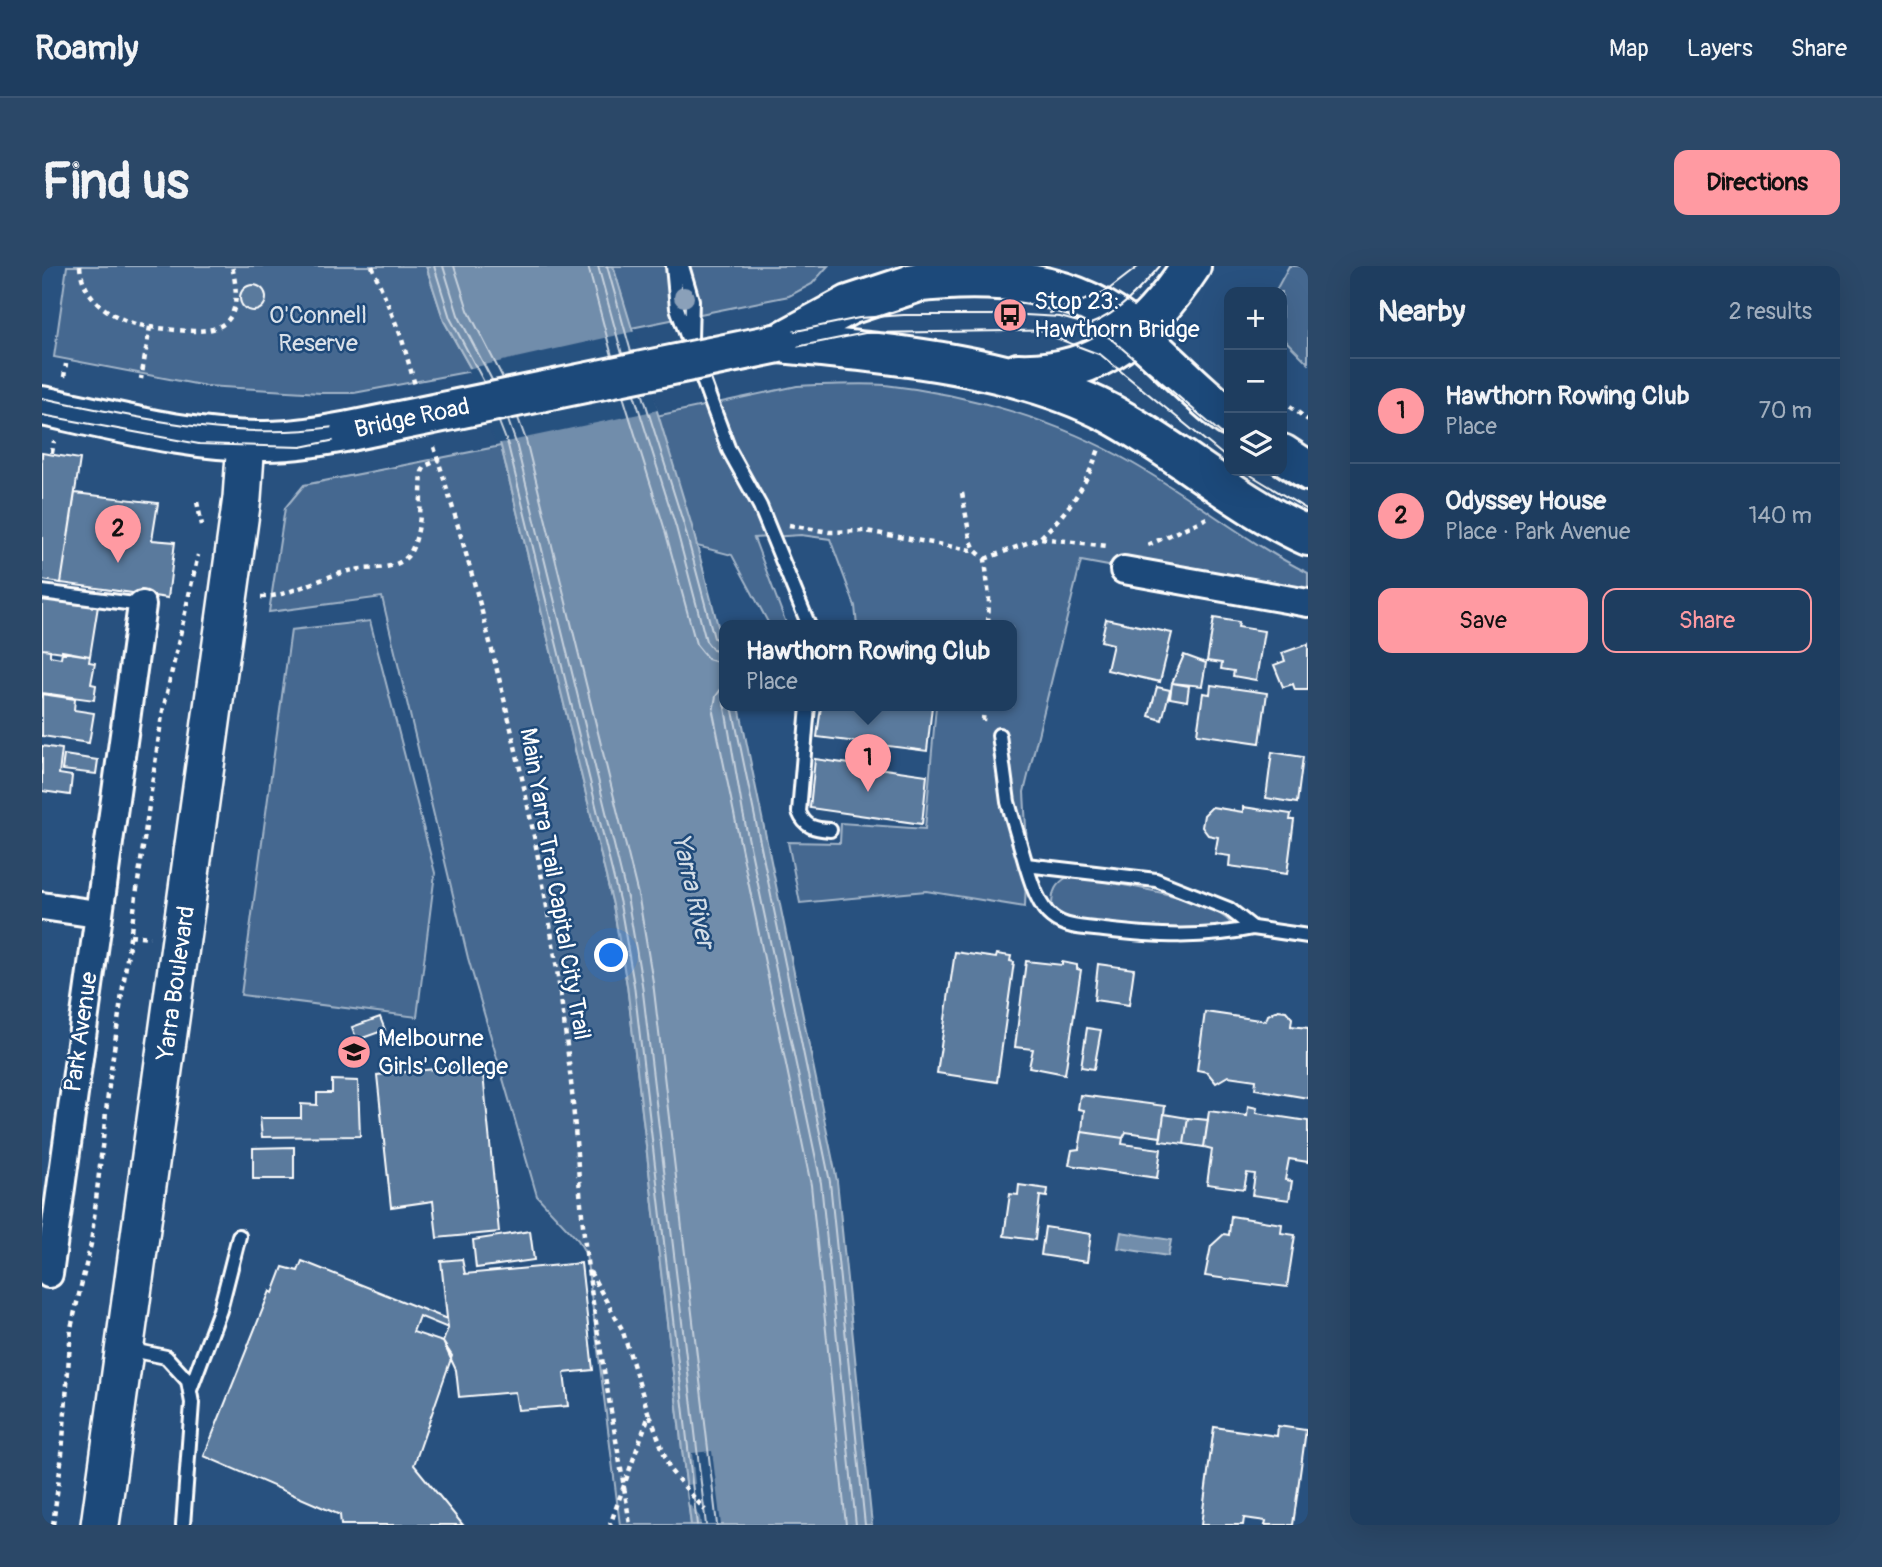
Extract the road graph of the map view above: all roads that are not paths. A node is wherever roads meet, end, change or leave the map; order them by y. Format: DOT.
graph roads {
  1 [pos="673,266"];
  2 [pos="682,266"];
  3 [pos="975,266"];
  4 [pos="1191,266"];
  5 [pos="913,282"];
  6 [pos="1136,333"];
  7 [pos="691,342"];
  8 [pos="779,342"];
  9 [pos="970,369"];
  10 [pos="42,406"];
  11 [pos="1226,413"];
  12 [pos="246,441"];
  13 [pos="1287,457"];
  14 [pos="1308,471"];
  15 [pos="1308,536"];
  16 [pos="1121,559"];
  17 [pos="42,592"];
  18 [pos="1308,603"];
  19 [pos="142,605"];
  20 [pos="807,620"];
  21 [pos="808,711"];
  22 [pos="999,735"];
  23 [pos="830,830"];
  24 [pos="1026,865"];
  25 [pos="42,906"];
  26 [pos="97,914"];
  27 [pos="1253,928"];
  28 [pos="1308,936"];
  29 [pos="239,1236"];
  30 [pos="48,1273"];
  31 [pos="127,1349"];
  32 [pos="190,1390"];
  33 [pos="100,1525"];
  34 [pos="183,1525"];
  1 -- 7 [label="lane"];
  2 -- 7 [label="lane"];
  3 -- 5 [label="main road"];
  4 -- 6 [label="main road"];
  5 -- 6 [label="main road"];
  5 -- 8 [label="main road, Bridge Road"];
  6 -- 9 [label="main road"];
  6 -- 11 [label="main road"];
  7 -- 20 [label="lane"];
  8 -- 9 [label="main road, Bridge Road"];
  8 -- 12 [label="main road, Bridge Road, bridge"];
  9 -- 15 [label="main road"];
  10 -- 12 [label="main road, Bridge Road"];
  12 -- 31 [label="main road, Yarra Boulevard"];
  13 -- 14 [label="main road"];
  16 -- 18 [label="street"];
  17 -- 19 [label="lane"];
  19 -- 26 [label="street, Park Avenue"];
  21 -- 23 [label="lane"];
  22 -- 24 [label="lane"];
  24 -- 27 [label="lane"];
  24 -- 27 [label="lane"];
  25 -- 26 [label="street"];
  26 -- 30 [label="street, Park Avenue"];
  27 -- 28 [label="lane"];
  29 -- 32 [label="lane"];
  31 -- 32 [label="lane"];
  31 -- 33 [label="main road, Yarra Boulevard"];
  32 -- 34 [label="lane"];
}
